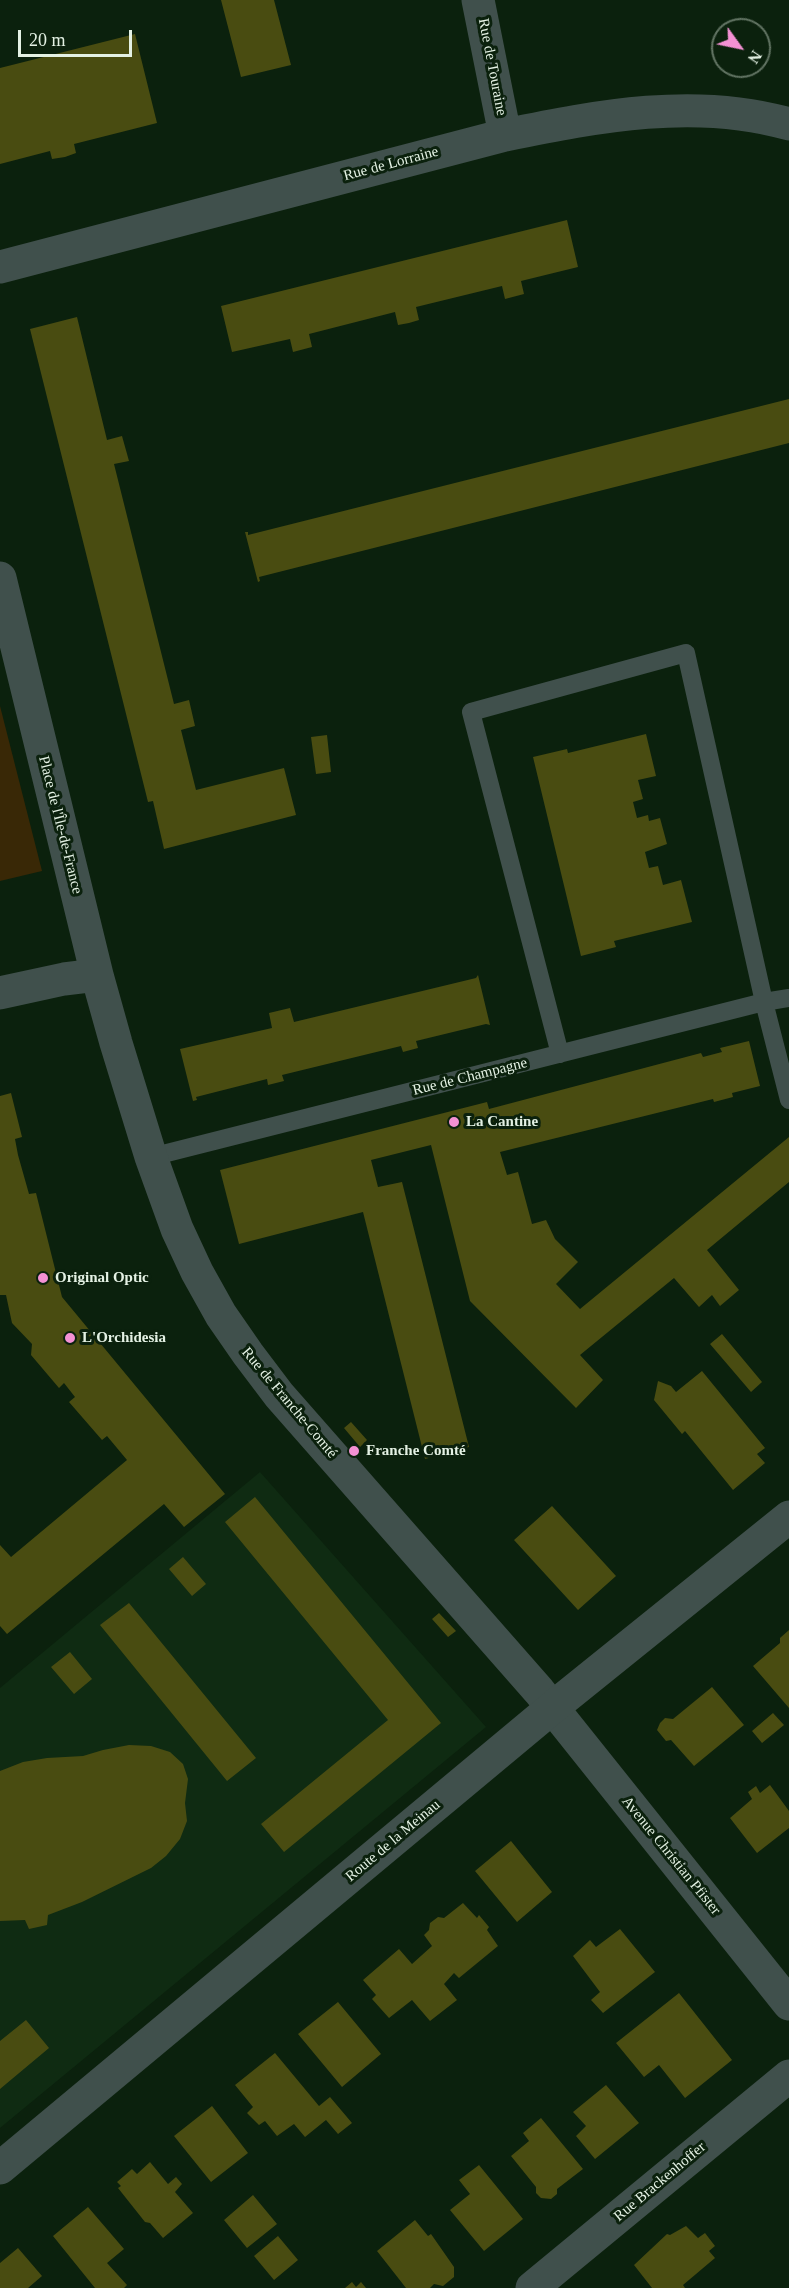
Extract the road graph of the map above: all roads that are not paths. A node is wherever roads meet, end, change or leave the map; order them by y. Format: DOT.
graph roads {
  1 [pos="478,0"];
  2 [pos="789,124"];
  3 [pos="505,135"];
  4 [pos="0,267"];
  5 [pos="0,578"];
  6 [pos="97,975"];
  7 [pos="0,993"];
  8 [pos="789,998"];
  9 [pos="764,1002"];
  10 [pos="561,1054"];
  11 [pos="789,1100"];
  12 [pos="151,1157"];
  13 [pos="789,1517"];
  14 [pos="552,1708"];
  15 [pos="789,2004"];
  16 [pos="789,2076"];
  17 [pos="0,2168"];
  18 [pos="532,2288"];
  1 -- 3 [label="street, Rue de Touraine"];
  2 -- 3 [label="street, Rue de Lorraine"];
  3 -- 4 [label="street, Rue de Lorraine"];
  5 -- 6 [label="street, Place de l'Île-de-France"];
  6 -- 7 [label="street"];
  6 -- 12 [label="street, Rue de Franche-Comté"];
  8 -- 9 [label="lane, Rue de Champagne"];
  9 -- 10 [label="lane, Rue de Champagne"];
  9 -- 10 [label="lane"];
  9 -- 11 [label="lane"];
  10 -- 12 [label="lane, Rue de Champagne"];
  12 -- 14 [label="street, Rue de Franche-Comté"];
  13 -- 14 [label="street, Route de la Meinau"];
  14 -- 15 [label="street, Avenue Christian Pfister"];
  14 -- 17 [label="street, Route de la Meinau"];
  16 -- 18 [label="street, Rue Brackenhoffer"];
}
